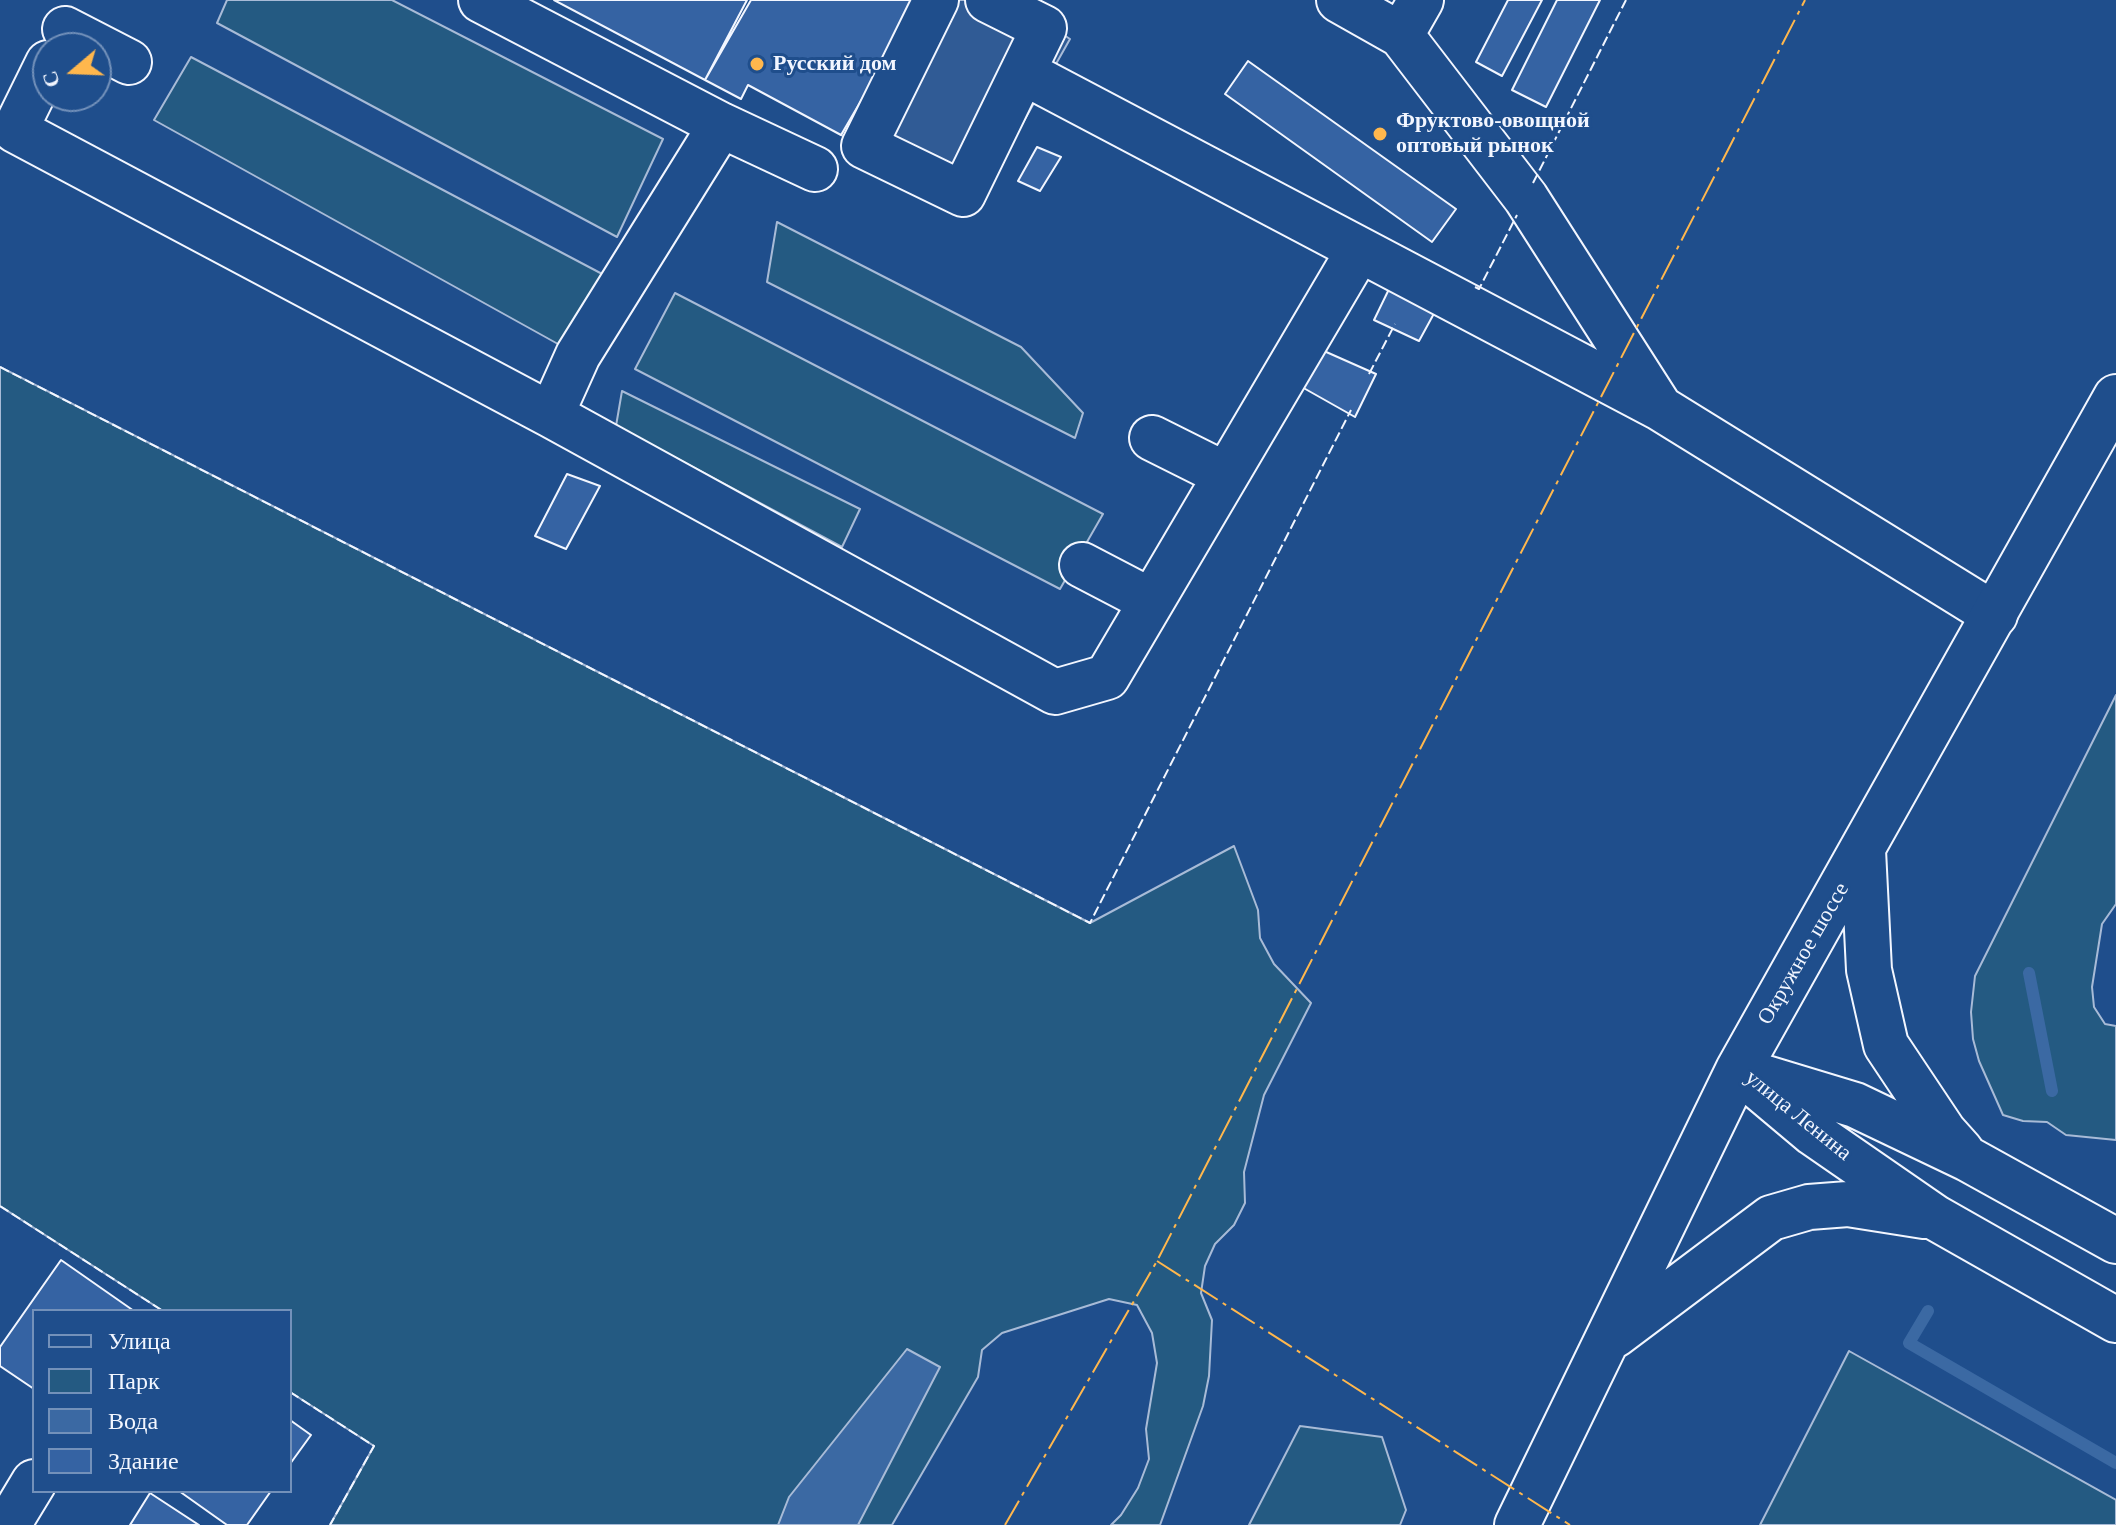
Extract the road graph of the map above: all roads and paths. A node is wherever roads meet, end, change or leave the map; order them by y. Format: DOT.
graph roads {
  1 [pos="481,0"];
  2 [pos="936,0"];
  3 [pos="988,0"];
  4 [pos="1339,0"];
  5 [pos="1411,18"];
  6 [pos="112,55"];
  7 [pos="129,62"];
  8 [pos="1023,72"];
  9 [pos="32,96"];
  10 [pos="721,125"];
  11 [pos="815,169"];
  12 [pos="1359,250"];
  13 [pos="2116,397"];
  14 [pos="1660,408"];
  15 [pos="551,415"];
  16 [pos="1152,438"];
  17 [pos="1226,475"];
  18 [pos="1082,565"];
  19 [pos="1151,601"];
  20 [pos="1995,615"];
  21 [pos="1863,850"];
  22 [pos="1738,1070"];
  23 [pos="1968,1159"];
  24 [pos="1936,1218"];
  25 [pos="2116,1241"];
  26 [pos="2116,1320"];
  27 [pos="1606,1341"];
  28 [pos="32,1485"];
  29 [pos="8,1525"];
  30 [pos="1517,1525"];
  1 -- 10 [label="main road"];
  2 -- 8 [label="main road"];
  3 -- 8 [label="main road"];
  4 -- 5 [label="main road"];
  5 -- 14 [label="main road"];
  6 -- 7 [label="main road"];
  8 -- 12 [label="main road"];
  9 -- 15 [label="main road"];
  10 -- 11 [label="main road"];
  10 -- 15 [label="main road"];
  12 -- 14 [label="main road"];
  12 -- 17 [label="main road"];
  13 -- 20 [label="main road, Окружное шоссе"];
  14 -- 20 [label="main road"];
  15 -- 19 [label="main road"];
  16 -- 17 [label="main road"];
  17 -- 19 [label="main road"];
  18 -- 19 [label="main road"];
  20 -- 21 [label="main road, Окружное шоссе"];
  21 -- 22 [label="main road, Окружное шоссе"];
  21 -- 23 [label="main road, улица Ленина"];
  22 -- 23 [label="main road, улица Ленина"];
  22 -- 24 [label="main road, улица Ленина"];
  22 -- 27 [label="main road, Окружное шоссе"];
  23 -- 25 [label="main road, улица Ленина"];
  24 -- 26 [label="main road, улица Ленина"];
  24 -- 27 [label="main road, улица Ленина"];
  27 -- 30 [label="main road, Окружное шоссе"];
  28 -- 29 [label="main road"];
}
